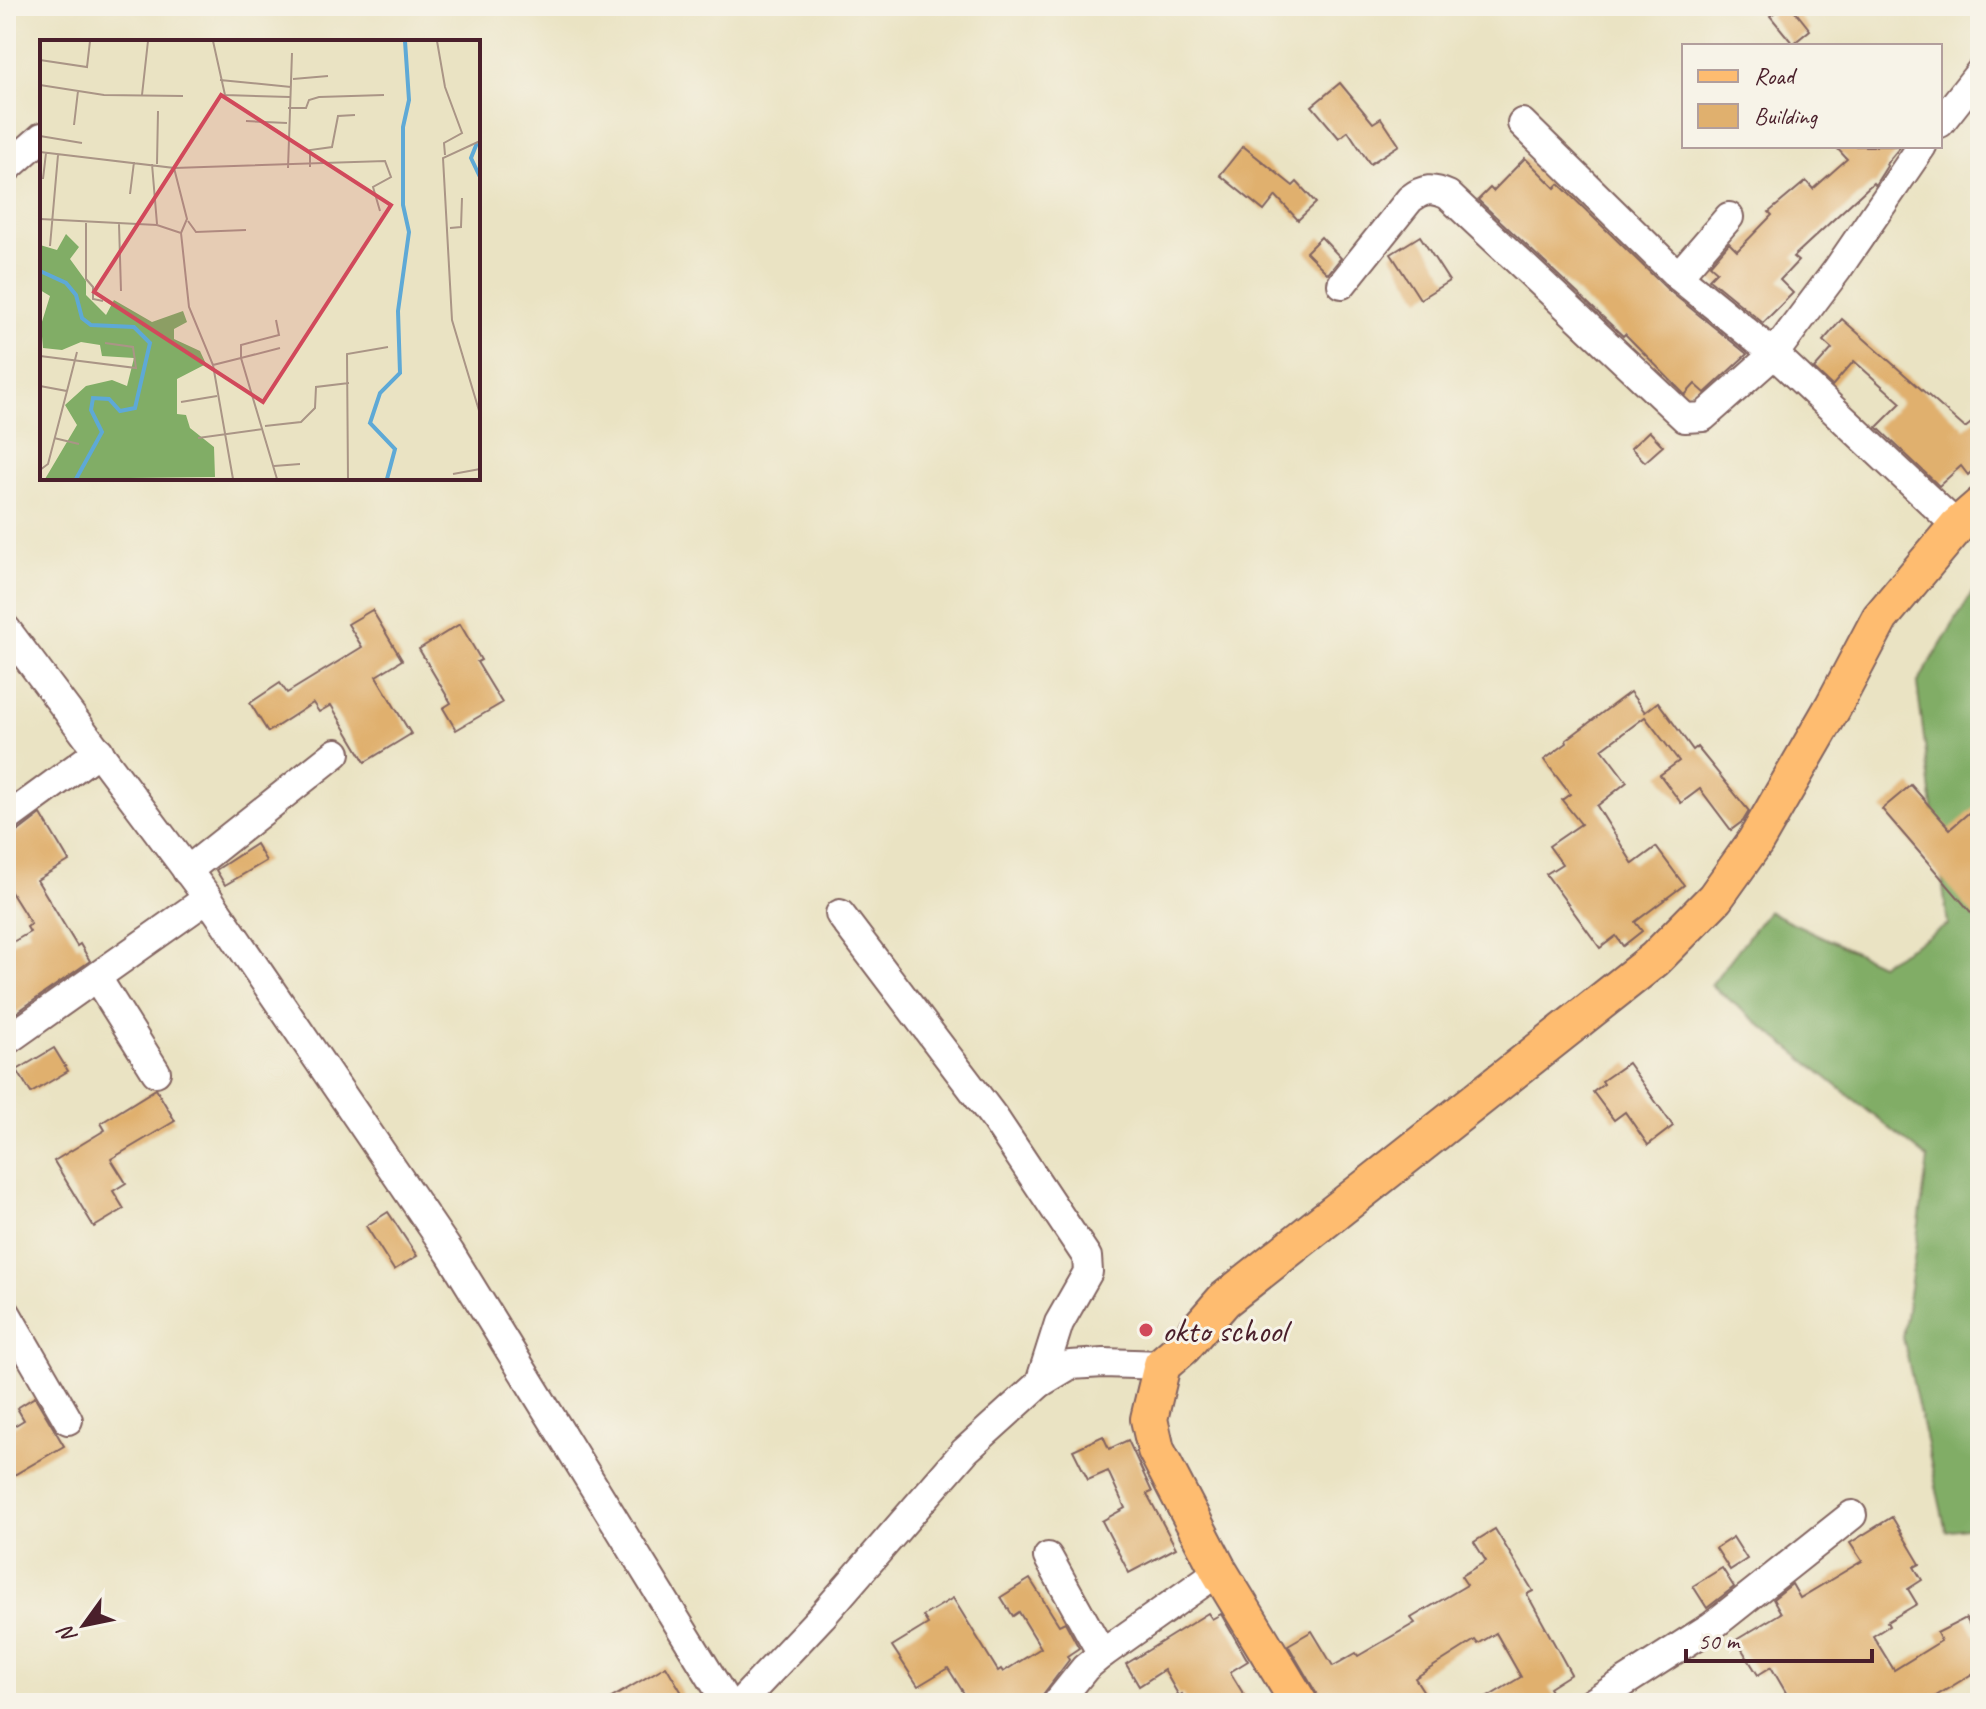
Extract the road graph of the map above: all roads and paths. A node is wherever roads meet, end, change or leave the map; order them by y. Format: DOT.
graph roads {
  1 [pos="1980,72"];
  2 [pos="1942,120"];
  3 [pos="1522,123"];
  4 [pos="40,139"];
  5 [pos="1918,148"];
  6 [pos="6,169"];
  7 [pos="1729,217"];
  8 [pos="1678,276"];
  9 [pos="1342,284"];
  10 [pos="1774,354"];
  11 [pos="1968,516"];
  12 [pos="6,629"];
  13 [pos="99,751"];
  14 [pos="336,753"];
  15 [pos="6,819"];
  16 [pos="187,871"];
  17 [pos="208,898"];
  18 [pos="840,914"];
  19 [pos="97,978"];
  20 [pos="6,1041"];
  21 [pos="156,1072"];
  22 [pos="6,1313"];
  23 [pos="1157,1381"];
  24 [pos="1040,1383"];
  25 [pos="68,1420"];
  26 [pos="1852,1515"];
  27 [pos="1048,1557"];
  28 [pos="1219,1571"];
  29 [pos="1102,1654"];
  30 [pos="727,1703"];
  31 [pos="740,1703"];
  32 [pos="1057,1703"];
  33 [pos="1299,1703"];
  34 [pos="1592,1703"];
  1 -- 2 [label="street"];
  3 -- 8 [label="street"];
  4 -- 6 [label="street"];
  5 -- 10 [label="street"];
  7 -- 8 [label="street"];
  8 -- 10 [label="street"];
  9 -- 10 [label="street"];
  10 -- 11 [label="street"];
  11 -- 23 [label="main road"];
  12 -- 13 [label="street"];
  13 -- 15 [label="street"];
  13 -- 16 [label="street"];
  14 -- 16 [label="street"];
  16 -- 17 [label="street"];
  17 -- 19 [label="street"];
  17 -- 30 [label="street"];
  18 -- 24 [label="street"];
  19 -- 20 [label="street"];
  19 -- 21 [label="street"];
  22 -- 25 [label="street"];
  23 -- 24 [label="street"];
  23 -- 28 [label="main road"];
  24 -- 31 [label="street"];
  26 -- 34 [label="street"];
  27 -- 29 [label="street"];
  28 -- 29 [label="street"];
  28 -- 33 [label="main road"];
  29 -- 32 [label="street"];
}
